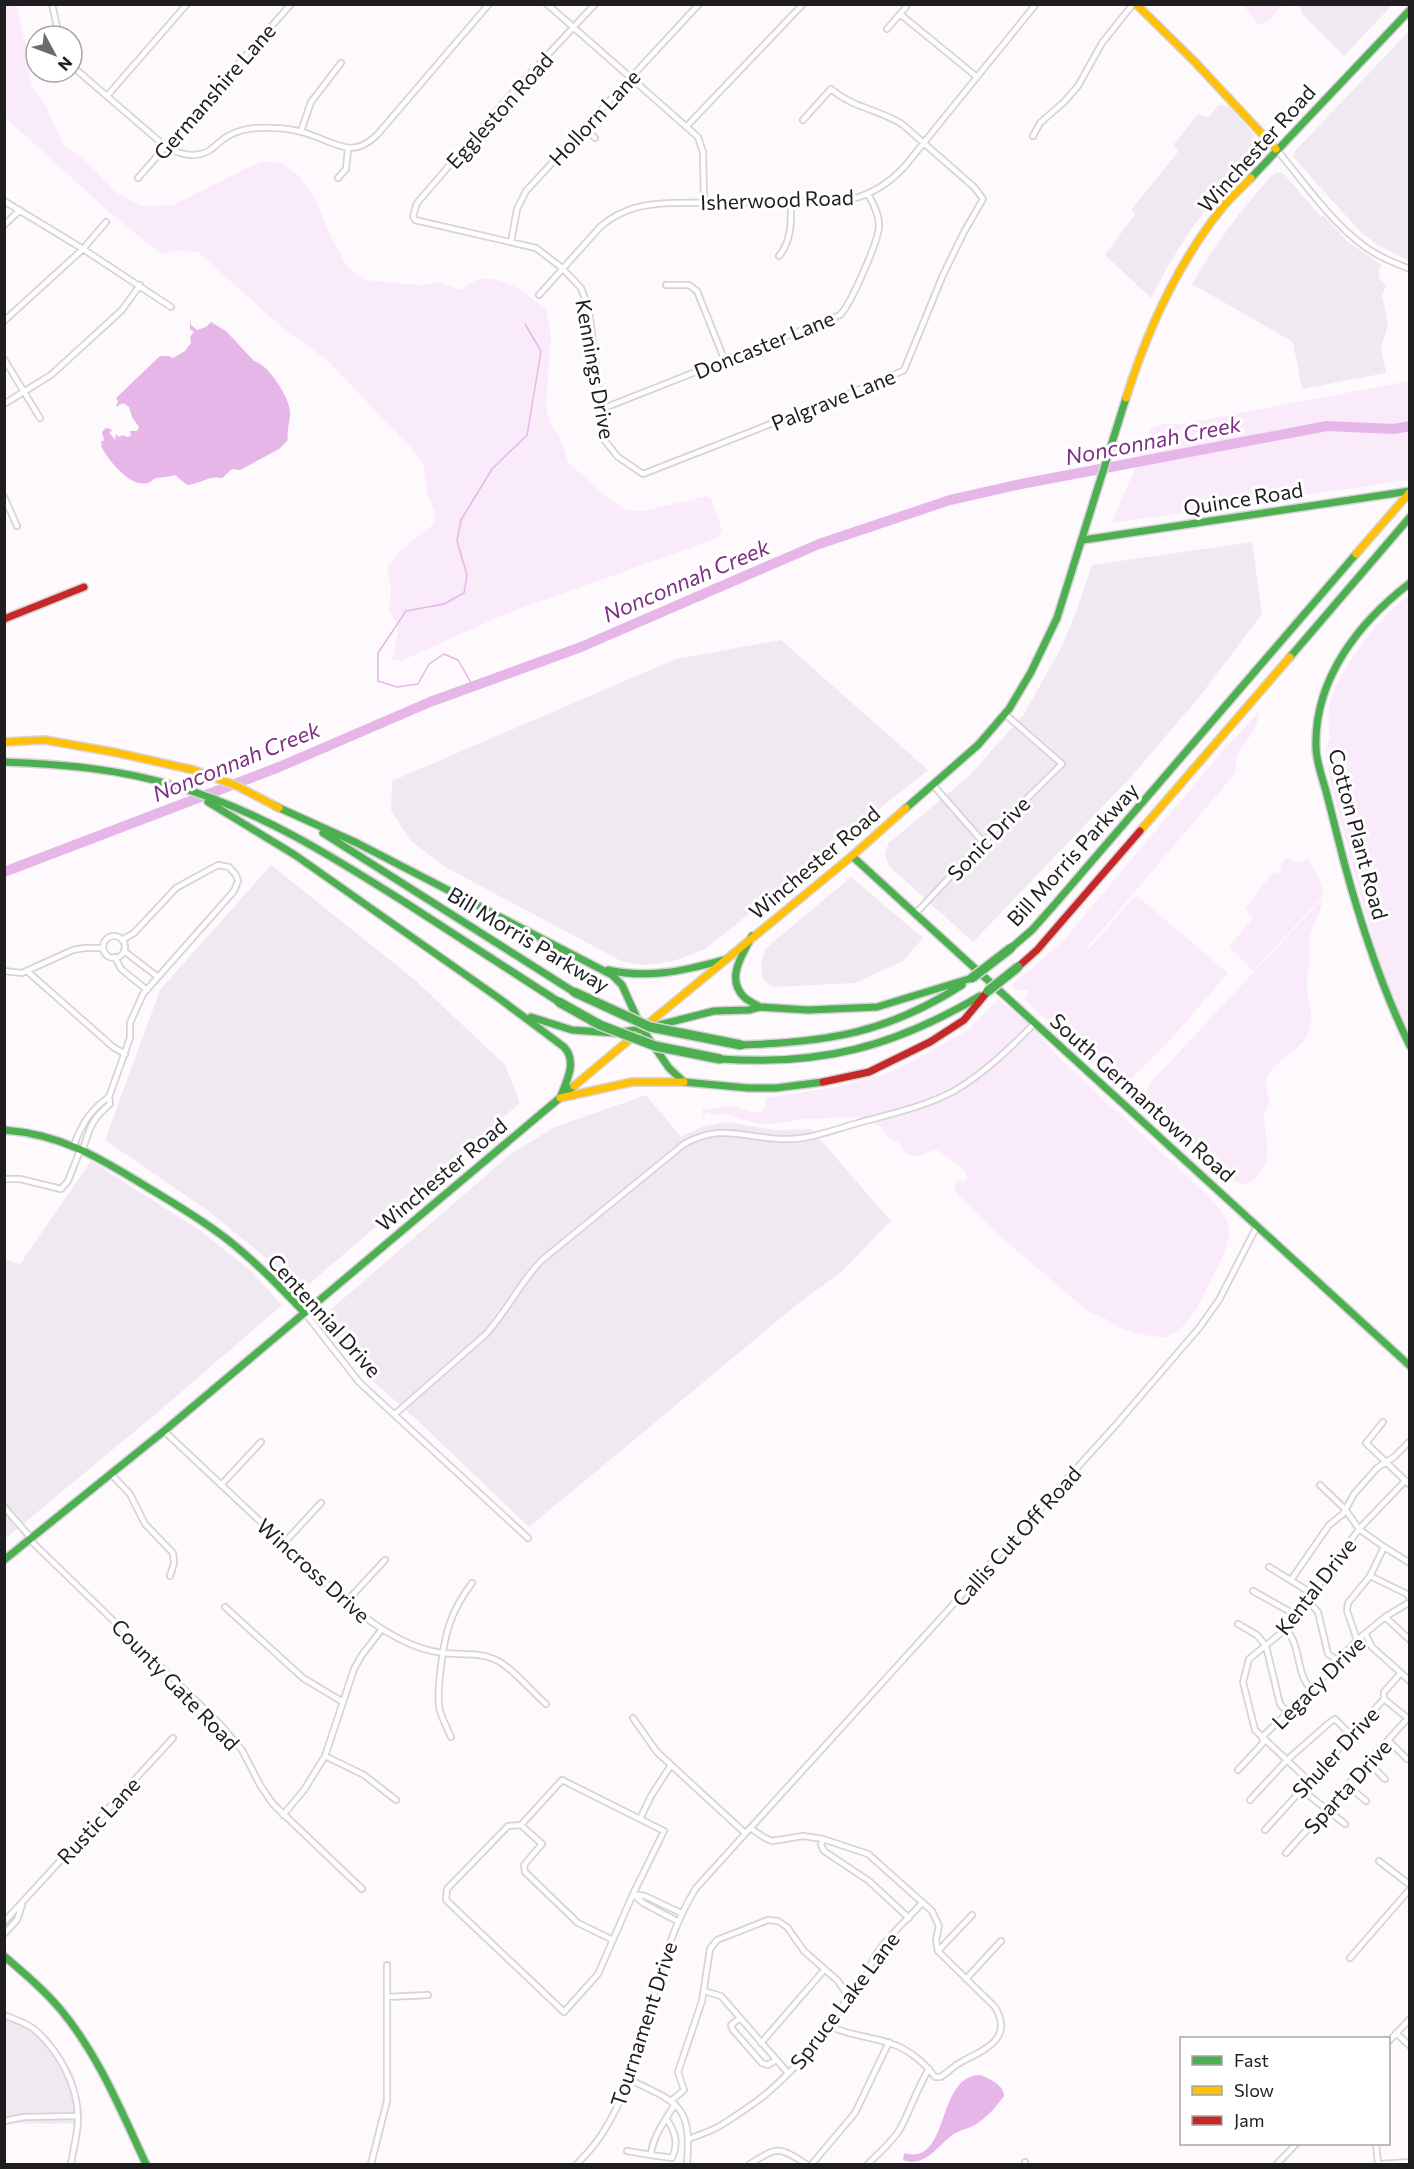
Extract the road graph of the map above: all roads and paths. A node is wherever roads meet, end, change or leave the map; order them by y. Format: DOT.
graph roads {
  1 [pos="187,4"];
  2 [pos="291,4"];
  3 [pos="489,4"];
  4 [pos="547,4"];
  5 [pos="595,4"];
  6 [pos="699,4"];
  7 [pos="803,4"];
  8 [pos="1134,4"];
  9 [pos="52,5"];
  10 [pos="1035,5"];
  11 [pos="906,7"];
  12 [pos="1409,12"];
  13 [pos="900,14"];
  14 [pos="56,24"];
  15 [pos="574,28"];
  16 [pos="888,29"];
  17 [pos="341,63"];
  18 [pos="84,76"];
  19 [pos="631,77"];
  20 [pos="977,77"];
  21 [pos="107,96"];
  22 [pos="802,120"];
  23 [pos="687,126"];
  24 [pos="584,128"];
  25 [pos="301,132"];
  26 [pos="1032,136"];
  27 [pos="595,138"];
  28 [pos="923,143"];
  29 [pos="166,147"];
  30 [pos="348,148"];
  31 [pos="1276,149"];
  32 [pos="138,178"];
  33 [pos="338,178"];
  34 [pos="868,194"];
  35 [pos="4,201"];
  36 [pos="791,202"];
  37 [pos="704,203"];
  38 [pos="20,210"];
  39 [pos="415,220"];
  40 [pos="106,222"];
  41 [pos="4,225"];
  42 [pos="511,242"];
  43 [pos="83,249"];
  44 [pos="778,256"];
  45 [pos="562,268"];
  46 [pos="1410,269"];
  47 [pos="140,285"];
  48 [pos="666,285"];
  49 [pos="539,295"];
  50 [pos="171,307"];
  51 [pos="4,321"];
  52 [pos="4,358"];
  53 [pos="725,361"];
  54 [pos="24,392"];
  55 [pos="4,404"];
  56 [pos="599,410"];
  57 [pos="40,418"];
  58 [pos="643,474"];
  59 [pos="1410,491"];
  60 [pos="4,497"];
  61 [pos="1407,521"];
  62 [pos="17,526"];
  63 [pos="1083,540"];
  64 [pos="1410,583"];
  65 [pos="84,587"];
  66 [pos="4,619"];
  67 [pos="1005,714"];
  68 [pos="4,742"];
  69 [pos="4,762"];
  70 [pos="177,786"];
  71 [pos="933,786"];
  72 [pos="275,806"];
  73 [pos="983,842"];
  74 [pos="852,856"];
  75 [pos="915,914"];
  76 [pos="752,936"];
  77 [pos="122,939"];
  78 [pos="103,948"];
  79 [pos="124,951"];
  80 [pos="115,957"];
  81 [pos="723,960"];
  82 [pos="592,965"];
  83 [pos="4,971"];
  84 [pos="27,971"];
  85 [pos="158,977"];
  86 [pos="972,978"];
  87 [pos="147,990"];
  88 [pos="988,991"];
  89 [pos="760,1007"];
  90 [pos="520,1012"];
  91 [pos="1035,1023"];
  92 [pos="642,1029"];
  93 [pos="1410,1046"];
  94 [pos="124,1053"];
  95 [pos="684,1082"];
  96 [pos="109,1097"];
  97 [pos="560,1098"];
  98 [pos="4,1130"];
  99 [pos="79,1147"];
  100 [pos="4,1179"];
  101 [pos="1257,1226"];
  102 [pos="305,1313"];
  103 [pos="1410,1366"];
  104 [pos="395,1414"];
  105 [pos="1383,1422"];
  106 [pos="164,1431"];
  107 [pos="1410,1441"];
  108 [pos="261,1442"];
  109 [pos="1386,1463"];
  110 [pos="111,1474"];
  111 [pos="1408,1484"];
  112 [pos="221,1485"];
  113 [pos="1320,1485"];
  114 [pos="321,1503"];
  115 [pos="4,1507"];
  116 [pos="1345,1509"];
  117 [pos="1359,1529"];
  118 [pos="30,1538"];
  119 [pos="528,1538"];
  120 [pos="284,1543"];
  121 [pos="1384,1548"];
  122 [pos="4,1560"];
  123 [pos="385,1560"];
  124 [pos="1410,1563"];
  125 [pos="1269,1567"];
  126 [pos="170,1576"];
  127 [pos="1370,1576"];
  128 [pos="1291,1580"];
  129 [pos="472,1583"];
  130 [pos="1253,1592"];
  131 [pos="1308,1598"];
  132 [pos="1410,1601"];
  133 [pos="346,1602"];
  134 [pos="225,1606"];
  135 [pos="1294,1614"];
  136 [pos="1385,1617"];
  137 [pos="1238,1624"];
  138 [pos="382,1629"];
  139 [pos="1286,1629"];
  140 [pos="1366,1635"];
  141 [pos="1357,1640"];
  142 [pos="1410,1640"];
  143 [pos="1266,1646"];
  144 [pos="442,1653"];
  145 [pos="1337,1660"];
  146 [pos="1401,1673"];
  147 [pos="1410,1681"];
  148 [pos="1312,1690"];
  149 [pos="1384,1699"];
  150 [pos="343,1702"];
  151 [pos="546,1704"];
  152 [pos="1287,1712"];
  153 [pos="633,1718"];
  154 [pos="1409,1719"];
  155 [pos="1351,1735"];
  156 [pos="451,1737"];
  157 [pos="1262,1737"];
  158 [pos="173,1738"];
  159 [pos="1388,1740"];
  160 [pos="325,1756"];
  161 [pos="1407,1759"];
  162 [pos="1287,1760"];
  163 [pos="1368,1762"];
  164 [pos="671,1765"];
  165 [pos="1238,1770"];
  166 [pos="1385,1779"];
  167 [pos="1309,1781"];
  168 [pos="1347,1785"];
  169 [pos="1301,1789"];
  170 [pos="396,1800"];
  171 [pos="1250,1800"];
  172 [pos="1366,1802"];
  173 [pos="1325,1810"];
  174 [pos="283,1815"];
  175 [pos="640,1819"];
  176 [pos="1345,1824"];
  177 [pos="521,1825"];
  178 [pos="750,1827"];
  179 [pos="1264,1830"];
  180 [pos="745,1833"];
  181 [pos="823,1839"];
  182 [pos="1286,1853"];
  183 [pos="1379,1862"];
  184 [pos="702,1879"];
  185 [pos="1410,1885"];
  186 [pos="362,1888"];
  187 [pos="1410,1889"];
  188 [pos="633,1894"];
  189 [pos="23,1902"];
  190 [pos="922,1903"];
  191 [pos="681,1913"];
  192 [pos="972,1915"];
  193 [pos="909,1918"];
  194 [pos="677,1921"];
  195 [pos="4,1922"];
  196 [pos="4,1934"];
  197 [pos="613,1940"];
  198 [pos="1001,1941"];
  199 [pos="938,1951"];
  200 [pos="4,1956"];
  201 [pos="1350,1958"];
  202 [pos="387,1965"];
  203 [pos="825,1969"];
  204 [pos="966,1979"];
  205 [pos="704,1991"];
  206 [pos="846,1993"];
  207 [pos="428,1995"];
  208 [pos="387,1997"];
  209 [pos="4,2015"];
  210 [pos="740,2018"];
  211 [pos="1410,2019"];
  212 [pos="830,2026"];
  213 [pos="1396,2033"];
  214 [pos="1390,2041"];
  215 [pos="888,2042"];
  216 [pos="761,2043"];
  217 [pos="1410,2046"];
  218 [pos="776,2060"];
  219 [pos="929,2069"];
  220 [pos="788,2073"];
  221 [pos="628,2079"];
  222 [pos="674,2102"];
  223 [pos="78,2116"];
  224 [pos="666,2118"];
  225 [pos="4,2121"];
  226 [pos="689,2139"];
  227 [pos="1295,2145"];
  228 [pos="1376,2145"];
  229 [pos="627,2151"];
  230 [pos="651,2155"];
  231 [pos="1410,2162"];
  232 [pos="71,2164"];
  233 [pos="146,2164"];
  234 [pos="371,2164"];
  235 [pos="577,2164"];
  236 [pos="687,2164"];
  237 [pos="750,2164"];
  238 [pos="806,2164"];
  239 [pos="812,2164"];
  240 [pos="868,2164"];
  241 [pos="1276,2164"];
  242 [pos="1379,2164"];
  1 -- 21 [label="street"];
  2 -- 29 [label="street, Germanshire Lane"];
  3 -- 30 [label="street"];
  4 -- 15 [label="street"];
  5 -- 15 [label="street, Eggleston Road"];
  6 -- 19 [label="street, Hollorn Lane"];
  7 -- 23 [label="street"];
  8 -- 26 [label="street"];
  8 -- 31 [label="main road"];
  9 -- 14 [label="street"];
  10 -- 20 [label="street, Isherwood Road"];
  11 -- 13 [label="street"];
  12 -- 31 [label="main road, Winchester Road"];
  13 -- 16 [label="street"];
  13 -- 20 [label="street"];
  15 -- 19 [label="street"];
  15 -- 39 [label="street, Eggleston Road"];
  17 -- 25 [label="street"];
  18 -- 21 [label="street"];
  19 -- 23 [label="street"];
  19 -- 24 [label="street, Hollorn Lane"];
  20 -- 28 [label="street, Isherwood Road"];
  21 -- 29 [label="street"];
  22 -- 28 [label="street"];
  23 -- 37 [label="street"];
  24 -- 27 [label="street"];
  24 -- 42 [label="street, Hollorn Lane"];
  25 -- 29 [label="street"];
  25 -- 30 [label="street"];
  28 -- 34 [label="street, Isherwood Road"];
  28 -- 58 [label="street, Palgrave Lane"];
  29 -- 32 [label="street, Germanshire Lane"];
  30 -- 33 [label="street"];
  31 -- 46 [label="street"];
  31 -- 63 [label="main road, Winchester Road"];
  34 -- 36 [label="street, Isherwood Road"];
  34 -- 53 [label="street, Doncaster Lane"];
  35 -- 38 [label="street"];
  36 -- 37 [label="street, Isherwood Road"];
  36 -- 44 [label="street"];
  37 -- 45 [label="street, Isherwood Road"];
  38 -- 41 [label="street"];
  38 -- 43 [label="street"];
  39 -- 42 [label="street, Kennings Drive"];
  40 -- 43 [label="street"];
  42 -- 45 [label="street, Kennings Drive"];
  43 -- 47 [label="street"];
  43 -- 51 [label="street"];
  45 -- 49 [label="street, Isherwood Road"];
  45 -- 56 [label="street, Kennings Drive"];
  47 -- 50 [label="street"];
  47 -- 54 [label="street"];
  48 -- 53 [label="street"];
  52 -- 54 [label="street"];
  53 -- 56 [label="street, Doncaster Lane"];
  54 -- 55 [label="street"];
  54 -- 57 [label="street"];
  56 -- 58 [label="street, Kennings Drive"];
  59 -- 63 [label="main road, Quince Road"];
  59 -- 86 [label="main road, Bill Morris Parkway, bridge"];
  60 -- 62 [label="street"];
  61 -- 88 [label="main road, Bill Morris Parkway, bridge"];
  63 -- 67 [label="main road, Winchester Road"];
  64 -- 93 [label="main road, Cotton Plant Road"];
  65 -- 66 [label="main road"];
  67 -- 71 [label="main road, Winchester Road"];
  67 -- 73 [label="street, Sonic Drive"];
  68 -- 72 [label="main road, Bill Morris Parkway"];
  69 -- 70 [label="main road, Bill Morris Parkway"];
  70 -- 88 [label="main road, Bill Morris Parkway, bridge"];
  70 -- 90 [label="main road"];
  71 -- 73 [label="street"];
  71 -- 74 [label="main road, Winchester Road"];
  72 -- 82 [label="main road"];
  72 -- 86 [label="main road, Bill Morris Parkway, bridge"];
  73 -- 75 [label="street, Sonic Drive"];
  74 -- 75 [label="main road, South Germantown Road"];
  74 -- 76 [label="main road, Winchester Road"];
  75 -- 91 [label="main road, South Germantown Road"];
  76 -- 81 [label="main road, Winchester Road"];
  76 -- 89 [label="main road"];
  77 -- 78 [label="street"];
  77 -- 79 [label="street"];
  77 -- 85 [label="street"];
  78 -- 80 [label="street"];
  78 -- 84 [label="street"];
  79 -- 80 [label="street"];
  79 -- 85 [label="street"];
  80 -- 87 [label="street"];
  81 -- 82 [label="main road"];
  81 -- 92 [label="main road, Winchester Road"];
  82 -- 92 [label="main road"];
  83 -- 84 [label="street"];
  84 -- 94 [label="street"];
  85 -- 87 [label="street"];
  86 -- 89 [label="main road"];
  87 -- 94 [label="street"];
  88 -- 95 [label="main road"];
  89 -- 92 [label="main road"];
  90 -- 92 [label="main road"];
  90 -- 97 [label="main road"];
  91 -- 101 [label="main road, South Germantown Road"];
  91 -- 104 [label="street"];
  92 -- 95 [label="main road"];
  92 -- 97 [label="main road, Winchester Road"];
  94 -- 96 [label="street"];
  95 -- 97 [label="main road"];
  96 -- 99 [label="street"];
  96 -- 99 [label="street"];
  97 -- 102 [label="main road, Winchester Road"];
  98 -- 99 [label="main road, Centennial Drive"];
  99 -- 100 [label="street"];
  99 -- 102 [label="main road, Centennial Drive"];
  101 -- 103 [label="main road, South Germantown Road"];
  101 -- 178 [label="street, Callis Cut Off Road"];
  102 -- 104 [label="street, Centennial Drive"];
  102 -- 106 [label="main road, Winchester Road"];
  104 -- 119 [label="street, Centennial Drive"];
  105 -- 109 [label="street"];
  106 -- 110 [label="main road, Winchester Road"];
  106 -- 112 [label="street, Wincross Drive"];
  107 -- 109 [label="street"];
  108 -- 112 [label="street"];
  109 -- 111 [label="street"];
  109 -- 116 [label="street"];
  110 -- 118 [label="main road, Winchester Road"];
  110 -- 126 [label="street"];
  111 -- 117 [label="street, Kental Drive"];
  112 -- 120 [label="street, Wincross Drive"];
  113 -- 116 [label="street"];
  114 -- 120 [label="street"];
  115 -- 118 [label="street, County Gate Road"];
  116 -- 117 [label="street"];
  116 -- 128 [label="street"];
  117 -- 121 [label="street"];
  117 -- 131 [label="street, Kental Drive"];
  118 -- 122 [label="main road, Winchester Road"];
  118 -- 174 [label="street, County Gate Road"];
  120 -- 133 [label="street, Wincross Drive"];
  121 -- 124 [label="street"];
  121 -- 127 [label="street"];
  123 -- 133 [label="street"];
  125 -- 128 [label="street"];
  127 -- 132 [label="street"];
  127 -- 141 [label="street"];
  128 -- 131 [label="street"];
  129 -- 144 [label="street"];
  130 -- 135 [label="street"];
  131 -- 135 [label="street, Kental Drive"];
  131 -- 145 [label="street"];
  132 -- 136 [label="street, Legacy Drive"];
  133 -- 138 [label="street, Wincross Drive"];
  134 -- 150 [label="street"];
  135 -- 139 [label="street, Kental Drive"];
  136 -- 140 [label="street, Legacy Drive"];
  136 -- 142 [label="street"];
  137 -- 143 [label="street"];
  138 -- 144 [label="street, Wincross Drive"];
  138 -- 150 [label="street"];
  139 -- 143 [label="street, Kental Drive"];
  139 -- 148 [label="street"];
  140 -- 141 [label="street, Legacy Drive"];
  140 -- 146 [label="street"];
  141 -- 145 [label="street, Legacy Drive"];
  143 -- 152 [label="street"];
  143 -- 157 [label="street, Kental Drive"];
  144 -- 151 [label="street, Wincross Drive"];
  144 -- 156 [label="street"];
  145 -- 148 [label="street, Legacy Drive"];
  146 -- 147 [label="street"];
  146 -- 149 [label="street, Shuler Drive"];
  148 -- 152 [label="street, Legacy Drive"];
  149 -- 154 [label="street"];
  149 -- 155 [label="street, Shuler Drive"];
  150 -- 160 [label="street"];
  152 -- 157 [label="street, Legacy Drive"];
  153 -- 164 [label="street"];
  154 -- 159 [label="street, Sparta Drive"];
  155 -- 162 [label="street"];
  155 -- 167 [label="street, Shuler Drive"];
  157 -- 162 [label="street, Kental Drive"];
  157 -- 165 [label="street, Legacy Drive"];
  158 -- 189 [label="street, Rustic Lane"];
  159 -- 161 [label="street"];
  159 -- 163 [label="street, Sparta Drive"];
  160 -- 170 [label="street"];
  160 -- 174 [label="street"];
  162 -- 167 [label="street, Kental Drive"];
  162 -- 171 [label="street"];
  163 -- 166 [label="street"];
  163 -- 168 [label="street, Sparta Drive"];
  164 -- 175 [label="street"];
  164 -- 180 [label="street"];
  167 -- 169 [label="street, Shuler Drive"];
  168 -- 172 [label="street"];
  168 -- 173 [label="street, Sparta Drive"];
  169 -- 173 [label="street"];
  169 -- 179 [label="street, Shuler Drive"];
  173 -- 176 [label="street"];
  173 -- 182 [label="street, Sparta Drive"];
  174 -- 186 [label="street, County Gate Road"];
  175 -- 177 [label="street"];
  175 -- 188 [label="street"];
  177 -- 197 [label="street"];
  177 -- 197 [label="street"];
  178 -- 180 [label="street, Callis Cut Off Road"];
  178 -- 181 [label="street"];
  180 -- 184 [label="street, Callis Cut Off Road"];
  181 -- 190 [label="street"];
  181 -- 193 [label="street"];
  183 -- 185 [label="street"];
  184 -- 191 [label="street, Tournament Drive"];
  187 -- 201 [label="street"];
  188 -- 191 [label="street"];
  188 -- 194 [label="street"];
  188 -- 197 [label="street"];
  189 -- 195 [label="street, Rustic Lane"];
  189 -- 196 [label="street, Rustic Lane"];
  190 -- 193 [label="street, Spruce Lake Lane"];
  190 -- 199 [label="street"];
  191 -- 194 [label="street, Tournament Drive"];
  192 -- 199 [label="street"];
  193 -- 206 [label="street, Spruce Lake Lane"];
  194 -- 221 [label="street, Tournament Drive"];
  198 -- 204 [label="street"];
  199 -- 204 [label="street"];
  200 -- 233 [label="main road"];
  202 -- 208 [label="street"];
  203 -- 205 [label="street"];
  203 -- 206 [label="street"];
  203 -- 216 [label="street"];
  204 -- 219 [label="street"];
  205 -- 210 [label="street"];
  205 -- 222 [label="street"];
  206 -- 212 [label="street, Spruce Lake Lane"];
  207 -- 208 [label="street"];
  208 -- 234 [label="street"];
  209 -- 223 [label="street"];
  210 -- 216 [label="street"];
  210 -- 218 [label="street"];
  211 -- 213 [label="street"];
  212 -- 215 [label="street"];
  212 -- 220 [label="street, Spruce Lake Lane"];
  213 -- 214 [label="street"];
  213 -- 217 [label="street"];
  215 -- 219 [label="street"];
  215 -- 239 [label="street"];
  216 -- 218 [label="street"];
  218 -- 220 [label="street"];
  219 -- 240 [label="street"];
  220 -- 226 [label="street, Spruce Lake Lane"];
  221 -- 222 [label="street"];
  221 -- 235 [label="street, Tournament Drive"];
  222 -- 224 [label="street"];
  222 -- 226 [label="street"];
  223 -- 225 [label="street"];
  223 -- 232 [label="street"];
  224 -- 230 [label="street"];
  224 -- 230 [label="street"];
  226 -- 236 [label="street"];
  227 -- 241 [label="street"];
  228 -- 242 [label="street"];
  229 -- 230 [label="street"];
  231 -- 242 [label="street"];
  237 -- 238 [label="street"];
}
